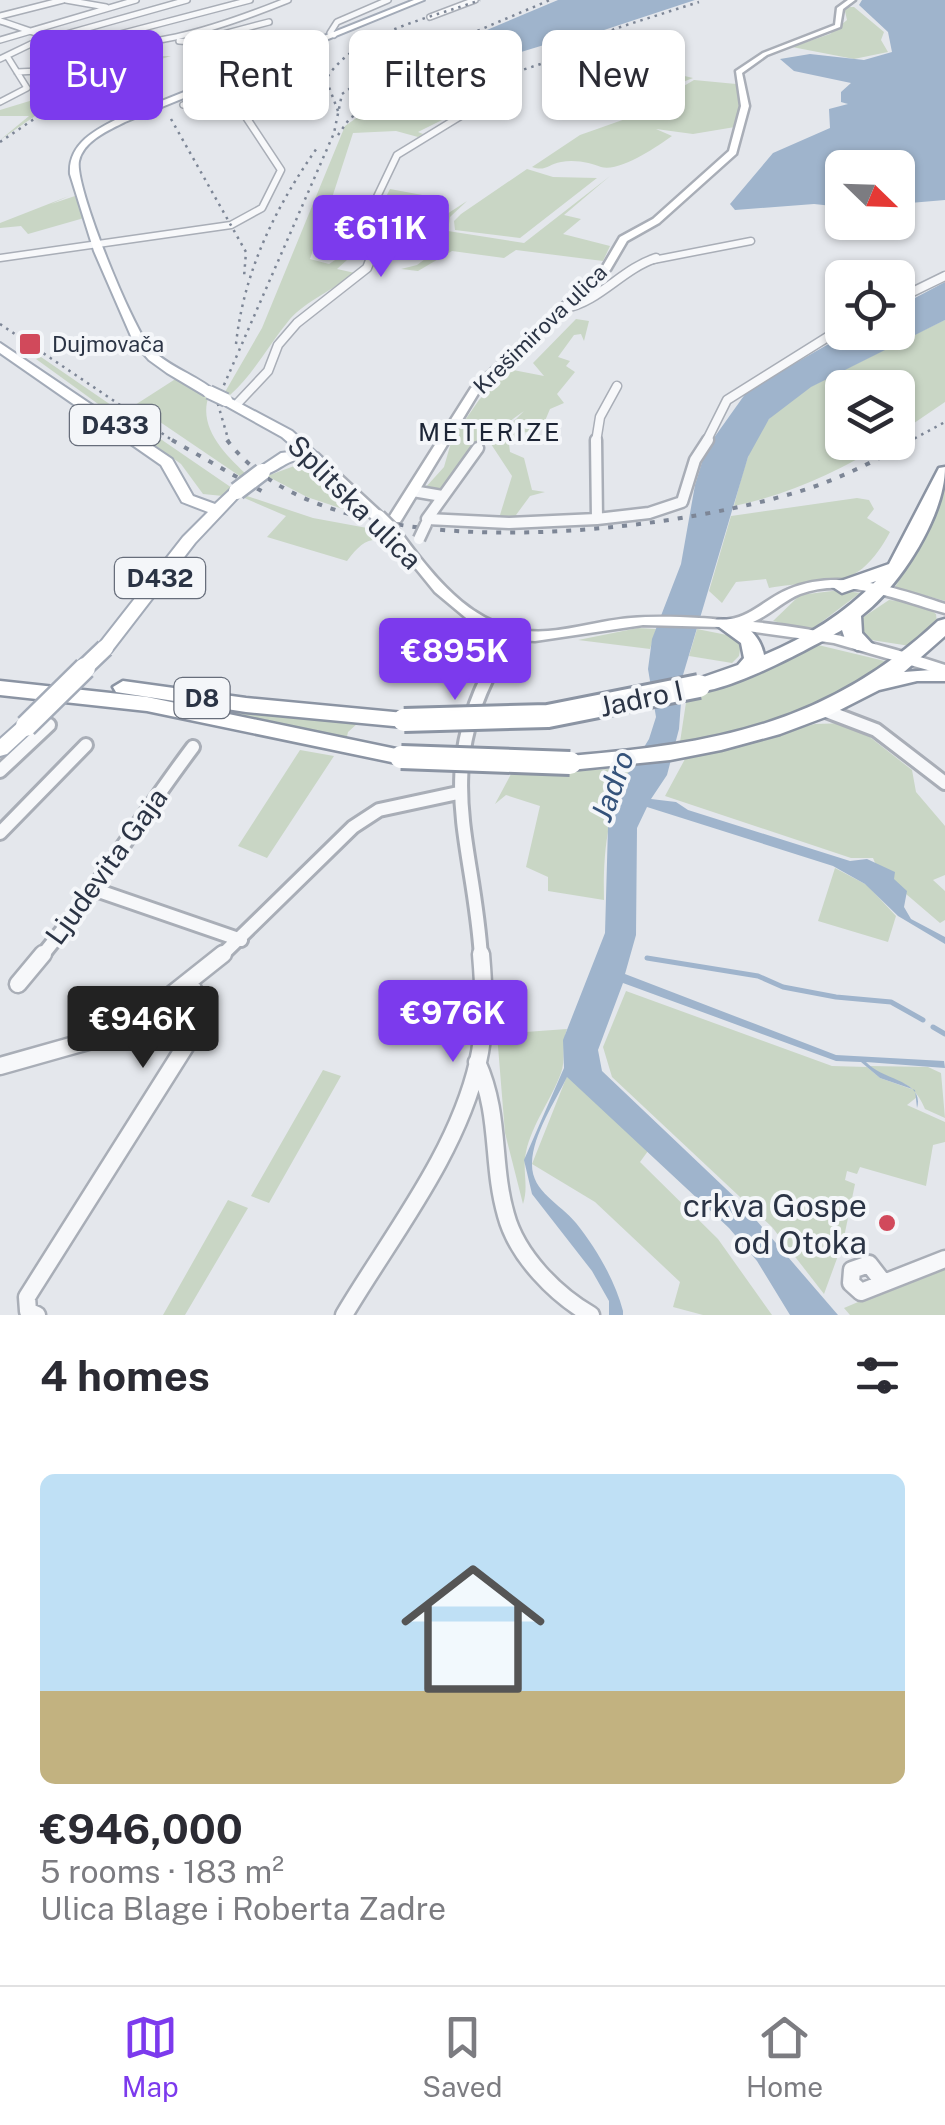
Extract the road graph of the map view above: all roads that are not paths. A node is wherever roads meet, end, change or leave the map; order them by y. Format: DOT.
graph roads {
  1 [pos="64,0"];
  2 [pos="136,0"];
  3 [pos="187,0"];
  4 [pos="230,0"];
  5 [pos="288,0"];
  6 [pos="388,0"];
  7 [pos="420,0"];
  8 [pos="475,0"];
  9 [pos="852,0"];
  10 [pos="248,1"];
  11 [pos="110,8"];
  12 [pos="143,14"];
  13 [pos="430,17"];
  14 [pos="1,19"];
  15 [pos="183,21"];
  16 [pos="269,22"];
  17 [pos="30,30"];
  18 [pos="35,30"];
  19 [pos="83,30"];
  20 [pos="142,30"];
  21 [pos="30,32"];
  22 [pos="334,36"];
  23 [pos="1,39"];
  24 [pos="163,40"];
  25 [pos="169,40"];
  26 [pos="30,44"];
  27 [pos="30,44"];
  28 [pos="3,58"];
  29 [pos="30,71"];
  30 [pos="17,72"];
  31 [pos="0,102"];
  32 [pos="248,120"];
  33 [pos="455,120"];
  34 [pos="751,241"];
  35 [pos="99,246"];
  36 [pos="0,258"];
  37 [pos="945,276"];
  38 [pos="915,290"];
  39 [pos="566,308"];
  40 [pos="825,339"];
  41 [pos="1,349"];
  42 [pos="617,386"];
  43 [pos="231,402"];
  44 [pos="287,434"];
  45 [pos="478,448"];
  46 [pos="313,456"];
  47 [pos="280,458"];
  48 [pos="262,472"];
  49 [pos="945,472"];
  50 [pos="413,490"];
  51 [pos="442,496"];
  52 [pos="217,510"];
  53 [pos="597,519"];
  54 [pos="426,521"];
  55 [pos="388,523"];
  56 [pos="417,542"];
  57 [pos="898,566"];
  58 [pos="842,586"];
  59 [pos="878,592"];
  60 [pos="945,609"];
  61 [pos="851,612"];
  62 [pos="472,617"];
  63 [pos="721,623"];
  64 [pos="945,624"];
  65 [pos="512,635"];
  66 [pos="818,635"];
  67 [pos="864,646"];
  68 [pos="910,658"];
  69 [pos="745,670"];
  70 [pos="945,672"];
  71 [pos="0,675"];
  72 [pos="488,676"];
  73 [pos="0,688"];
  74 [pos="856,692"];
  75 [pos="821,709"];
  76 [pos="380,718"];
  77 [pos="49,725"];
  78 [pos="86,744"];
  79 [pos="193,747"];
  80 [pos="0,750"];
  81 [pos="362,751"];
  82 [pos="0,771"];
  83 [pos="945,783"];
  84 [pos="458,794"];
  85 [pos="0,833"];
  86 [pos="96,890"];
  87 [pos="241,940"];
  88 [pos="18,984"];
  89 [pos="190,984"];
  90 [pos="478,1062"];
  91 [pos="0,1066"];
  92 [pos="945,1259"];
  93 [pos="883,1282"];
  94 [pos="569,1310"];
  95 [pos="37,1315"];
  96 [pos="344,1315"];
  97 [pos="591,1315"];
  1 -- 11 [label="street"];
  1 -- 14 [label="street"];
  2 -- 11 [label="street"];
  3 -- 12 [label="street"];
  4 -- 10 [label="street"];
  5 -- 25 [label="street"];
  6 -- 22 [label="street"];
  7 -- 22 [label="main road, Splitska ulica"];
  8 -- 13 [label="street"];
  9 -- 39 [label="main road, Krešimirova ulica"];
  10 -- 15 [label="street"];
  11 -- 12 [label="street"];
  11 -- 18 [label="street"];
  12 -- 15 [label="street"];
  12 -- 19 [label="street"];
  14 -- 17 [label="street"];
  15 -- 20 [label="street"];
  16 -- 25 [label="street"];
  21 -- 23 [label="street"];
  22 -- 35 [label="main road, Splitska ulica"];
  23 -- 26 [label="street"];
  24 -- 25 [label="street"];
  27 -- 28 [label="street"];
  28 -- 30 [label="street"];
  29 -- 30 [label="street"];
  30 -- 31 [label="street"];
  32 -- 35 [label="street"];
  33 -- 43 [label="street"];
  34 -- 39 [label="street"];
  35 -- 36 [label="street"];
  35 -- 43 [label="main road, Splitska ulica, bridge"];
  37 -- 38 [label="street"];
  39 -- 50 [label="main road, Krešimirova ulica"];
  40 -- 53 [label="street"];
  41 -- 52 [label="main road, D433"];
  42 -- 53 [label="street"];
  43 -- 44 [label="main road, Splitska ulica"];
  44 -- 46 [label="main road, Splitska ulica"];
  44 -- 47 [label="main road"];
  45 -- 51 [label="street"];
  46 -- 47 [label="main road"];
  46 -- 48 [label="main road, D432"];
  46 -- 55 [label="main road, Splitska ulica"];
  47 -- 48 [label="main road, D432"];
  48 -- 52 [label="main road, D432, bridge"];
  49 -- 57 [label="highway, D8"];
  50 -- 51 [label="street"];
  50 -- 55 [label="main road, Krešimirova ulica"];
  51 -- 54 [label="street"];
  52 -- 80 [label="main road, D432, bridge"];
  53 -- 54 [label="street"];
  54 -- 56 [label="street, bridge"];
  55 -- 62 [label="main road, Splitska ulica"];
  57 -- 58 [label="highway"];
  57 -- 59 [label="highway, D8"];
  58 -- 59 [label="main road"];
  58 -- 63 [label="main road"];
  59 -- 60 [label="main road"];
  59 -- 61 [label="highway, D8"];
  61 -- 66 [label="highway, D8"];
  61 -- 67 [label="highway"];
  62 -- 65 [label="main road, Splitska ulica"];
  62 -- 72 [label="main road"];
  63 -- 65 [label="main road, Splitska ulica"];
  63 -- 66 [label="main road"];
  63 -- 69 [label="highway"];
  64 -- 68 [label="highway, D8"];
  65 -- 72 [label="street"];
  66 -- 67 [label="main road"];
  66 -- 69 [label="highway, D8"];
  67 -- 68 [label="main road"];
  68 -- 70 [label="main road"];
  68 -- 74 [label="highway, D8"];
  69 -- 76 [label="highway, Jadro I / D8, bridge"];
  70 -- 74 [label="highway"];
  71 -- 76 [label="highway, D8"];
  72 -- 84 [label="street"];
  73 -- 81 [label="highway, D8"];
  74 -- 75 [label="highway, D8"];
  75 -- 81 [label="highway, D8, bridge"];
  75 -- 83 [label="street"];
  76 -- 81 [label="highway"];
  77 -- 82 [label="street"];
  78 -- 85 [label="street"];
  79 -- 86 [label="street, Ljudevita Gaja"];
  84 -- 87 [label="street"];
  84 -- 90 [label="street"];
  86 -- 87 [label="street"];
  86 -- 88 [label="street, Ljudevita Gaja"];
  87 -- 89 [label="street"];
  89 -- 91 [label="street"];
  89 -- 95 [label="street"];
  90 -- 94 [label="street"];
  90 -- 96 [label="street"];
  92 -- 93 [label="street"];
  94 -- 97 [label="street"];
}
